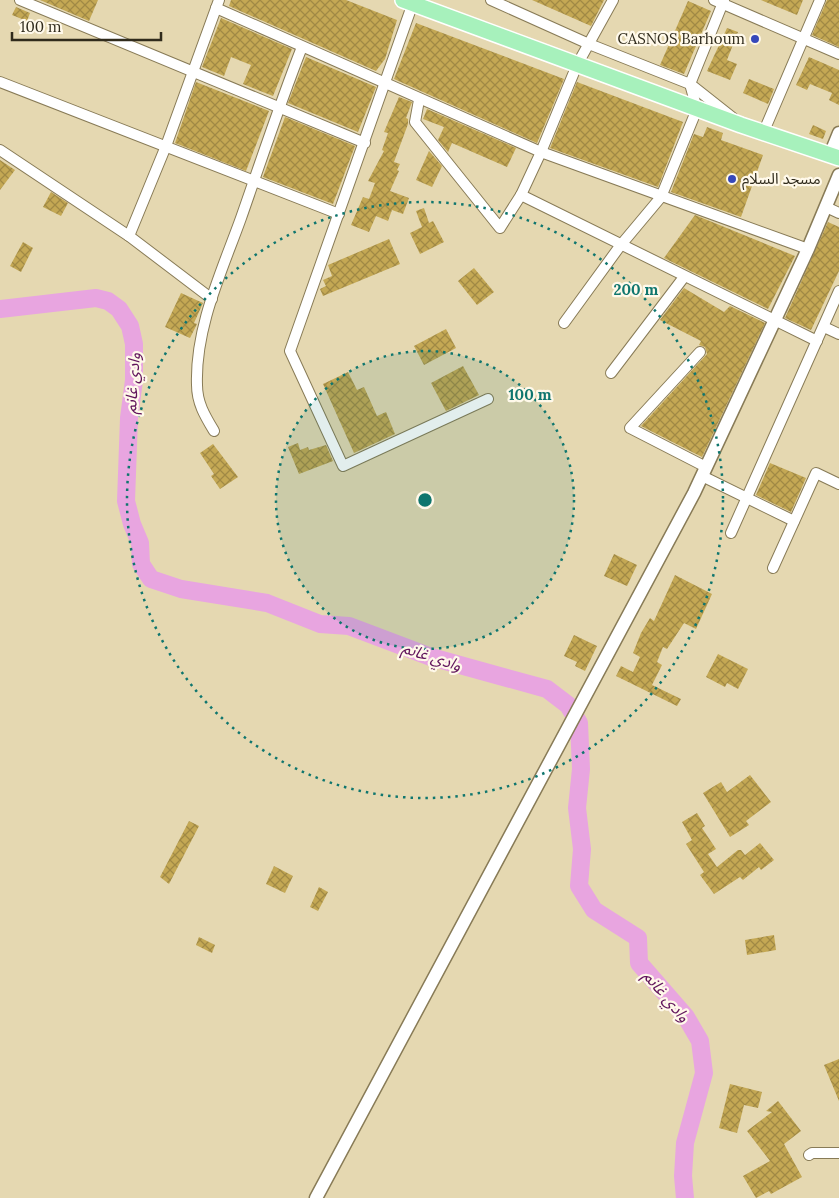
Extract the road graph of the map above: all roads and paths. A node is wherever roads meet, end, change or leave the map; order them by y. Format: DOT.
graph roads {
  1 [pos="20,0"];
  2 [pos="491,0"];
  3 [pos="613,0"];
  4 [pos="820,0"];
  5 [pos="410,1"];
  6 [pos="720,1"];
  7 [pos="217,4"];
  8 [pos="804,40"];
  9 [pos="590,44"];
  10 [pos="302,47"];
  11 [pos="839,54"];
  12 [pos="577,65"];
  13 [pos="192,70"];
  14 [pos="0,82"];
  15 [pos="385,84"];
  16 [pos="690,84"];
  17 [pos="419,100"];
  18 [pos="279,106"];
  19 [pos="697,109"];
  20 [pos="741,125"];
  21 [pos="764,131"];
  22 [pos="839,133"];
  23 [pos="365,143"];
  24 [pos="166,146"];
  25 [pos="0,150"];
  26 [pos="541,152"];
  27 [pos="835,156"];
  28 [pos="839,176"];
  29 [pos="254,180"];
  30 [pos="521,196"];
  31 [pos="661,197"];
  32 [pos="826,207"];
  33 [pos="839,213"];
  34 [pos="339,214"];
  35 [pos="129,236"];
  36 [pos="620,246"];
  37 [pos="808,249"];
  38 [pos="684,277"];
  39 [pos="839,291"];
  40 [pos="212,299"];
  41 [pos="774,322"];
  42 [pos="564,323"];
  43 [pos="824,327"];
  44 [pos="839,334"];
  45 [pos="817,341"];
  46 [pos="700,352"];
  47 [pos="611,374"];
  48 [pos="488,399"];
  49 [pos="214,431"];
  50 [pos="704,471"];
  51 [pos="839,484"];
  52 [pos="748,497"];
  53 [pos="794,521"];
  54 [pos="731,533"];
  55 [pos="773,568"];
  56 [pos="839,1153"];
  57 [pos="809,1155"];
  58 [pos="316,1198"];
  1 -- 13 [label="street"];
  2 -- 9 [label="street"];
  3 -- 9 [label="street"];
  4 -- 8 [label="street"];
  5 -- 12 [label="main road"];
  5 -- 15 [label="street"];
  6 -- 8 [label="street"];
  6 -- 16 [label="street"];
  7 -- 10 [label="street"];
  7 -- 13 [label="street"];
  8 -- 11 [label="street"];
  8 -- 21 [label="street"];
  9 -- 12 [label="street"];
  9 -- 16 [label="street"];
  10 -- 15 [label="street"];
  10 -- 18 [label="street"];
  12 -- 19 [label="main road"];
  12 -- 26 [label="street"];
  13 -- 18 [label="street"];
  13 -- 24 [label="street"];
  14 -- 24 [label="street"];
  15 -- 17 [label="street"];
  15 -- 23 [label="street"];
  16 -- 19 [label="street"];
  16 -- 20 [label="street"];
  17 -- 26 [label="street"];
  17 -- 30 [label="street"];
  18 -- 23 [label="street"];
  18 -- 29 [label="street"];
  19 -- 20 [label="main road"];
  19 -- 31 [label="street"];
  20 -- 21 [label="main road"];
  21 -- 27 [label="main road"];
  22 -- 27 [label="street"];
  23 -- 34 [label="street"];
  24 -- 29 [label="street"];
  24 -- 35 [label="street"];
  25 -- 35 [label="street"];
  26 -- 30 [label="street"];
  26 -- 31 [label="street"];
  28 -- 32 [label="street"];
  29 -- 34 [label="street"];
  29 -- 40 [label="street"];
  30 -- 36 [label="street"];
  31 -- 36 [label="street"];
  31 -- 37 [label="street"];
  32 -- 33 [label="street"];
  32 -- 37 [label="street"];
  34 -- 48 [label="street"];
  35 -- 40 [label="street"];
  36 -- 38 [label="street"];
  36 -- 42 [label="street"];
  37 -- 41 [label="street"];
  38 -- 41 [label="street"];
  38 -- 47 [label="street"];
  39 -- 43 [label="street"];
  40 -- 49 [label="street"];
  41 -- 45 [label="street"];
  41 -- 50 [label="street"];
  43 -- 44 [label="street"];
  43 -- 45 [label="street"];
  45 -- 52 [label="street"];
  46 -- 50 [label="street"];
  50 -- 52 [label="street"];
  50 -- 58 [label="street"];
  51 -- 53 [label="street"];
  52 -- 53 [label="street"];
  52 -- 54 [label="street"];
  53 -- 55 [label="street"];
  56 -- 57 [label="street"];
}
